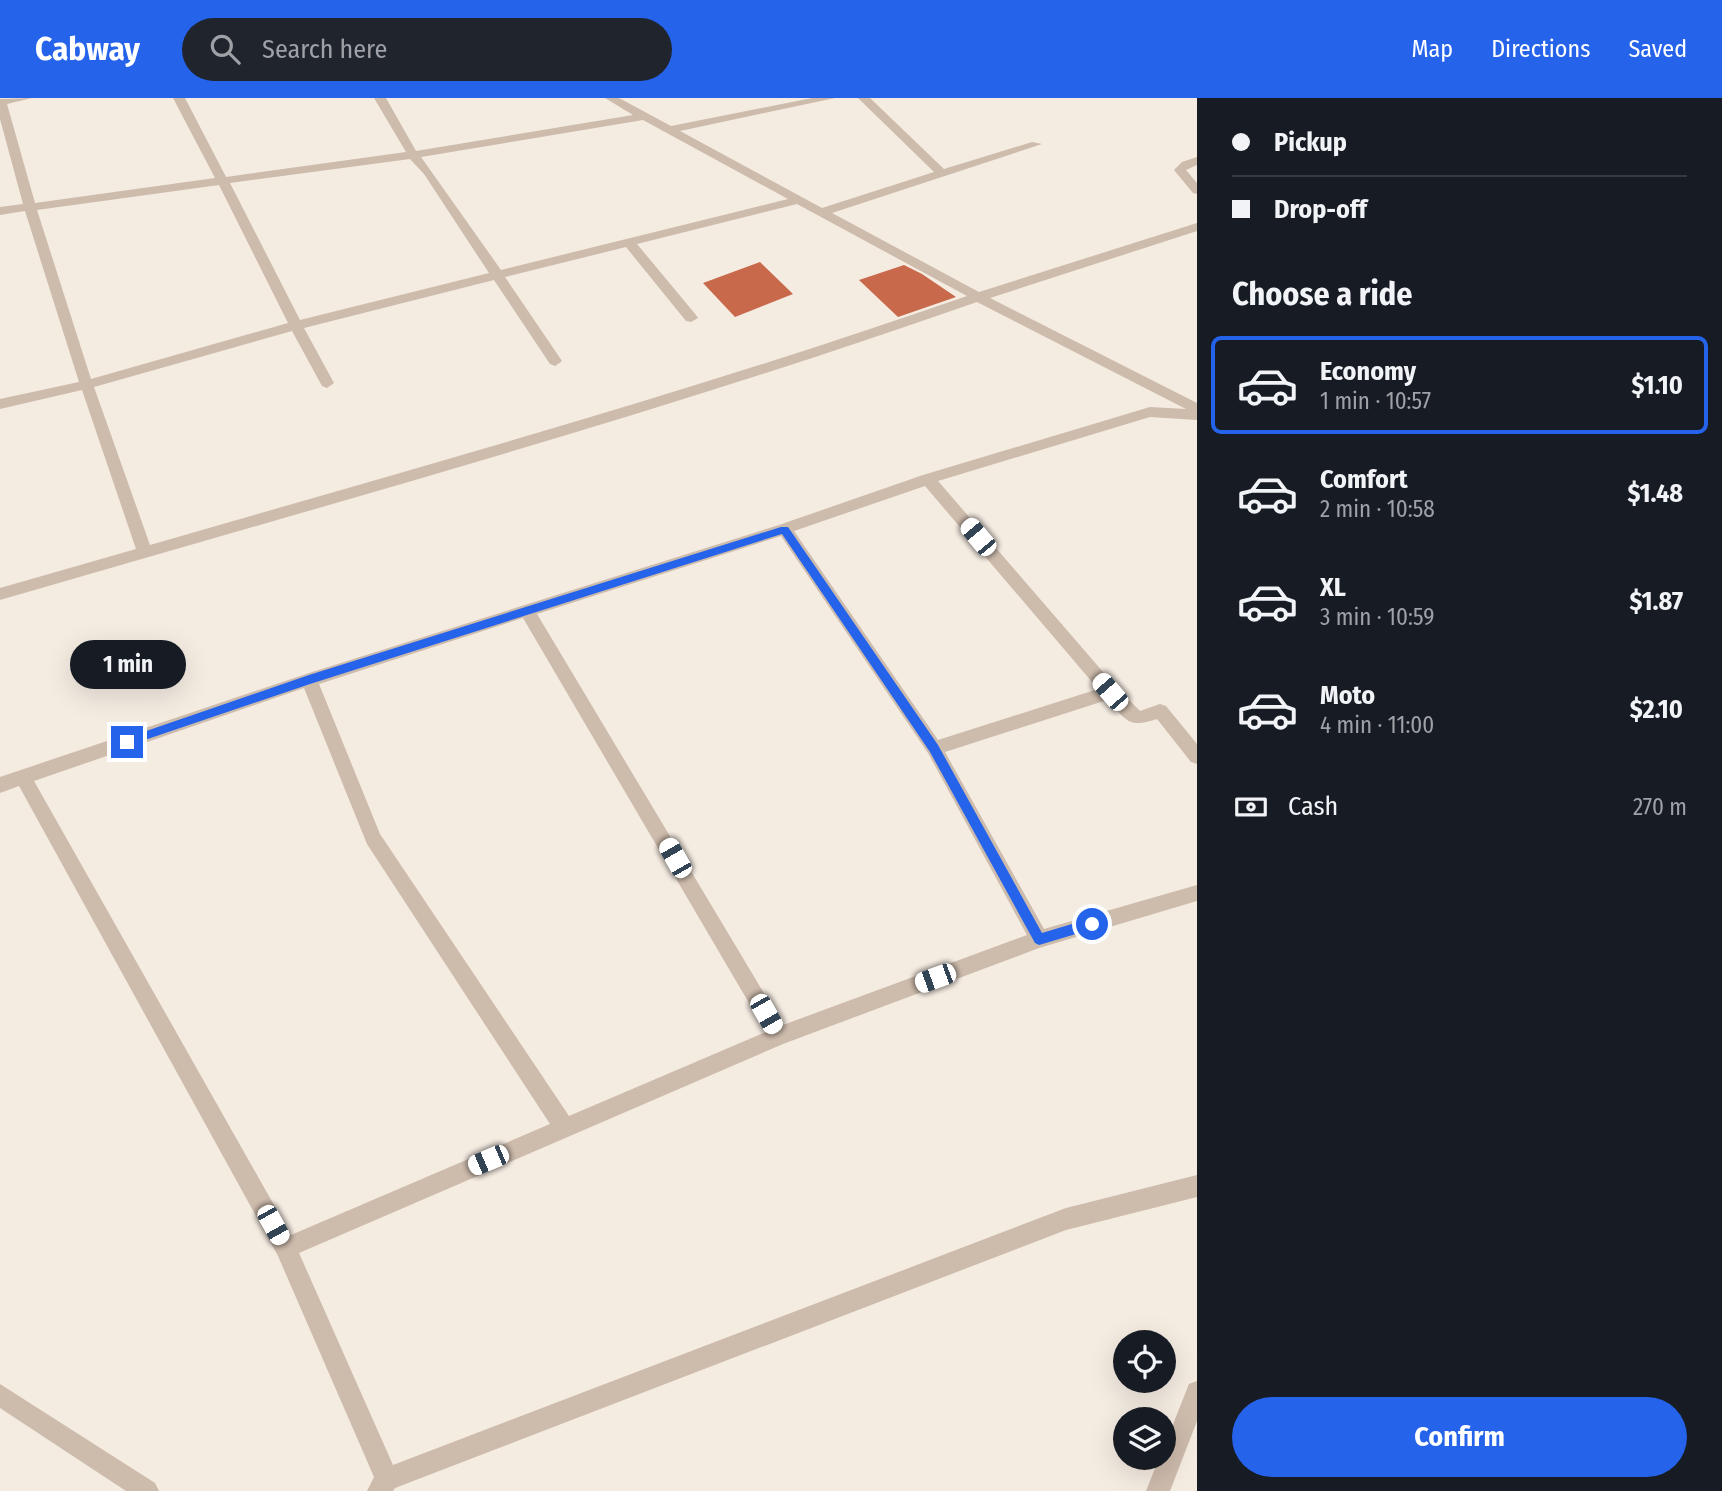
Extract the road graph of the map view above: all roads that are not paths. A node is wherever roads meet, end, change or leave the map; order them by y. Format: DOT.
graph roads {
  1 [pos="26,98"];
  2 [pos="179,98"];
  3 [pos="380,98"];
  4 [pos="611,98"];
  5 [pos="829,98"];
  6 [pos="864,98"];
  7 [pos="646,116"];
  8 [pos="672,129"];
  9 [pos="1036,144"];
  10 [pos="413,155"];
  11 [pos="1197,162"];
  12 [pos="942,174"];
  13 [pos="226,182"];
  14 [pos="1197,191"];
  15 [pos="802,199"];
  16 [pos="29,208"];
  17 [pos="0,211"];
  18 [pos="824,211"];
  19 [pos="1197,227"];
  20 [pos="630,243"];
  21 [pos="497,277"];
  22 [pos="978,297"];
  23 [pos="691,318"];
  24 [pos="294,326"];
  25 [pos="555,361"];
  26 [pos="327,383"];
  27 [pos="85,385"];
  28 [pos="0,404"];
  29 [pos="1197,410"];
  30 [pos="1197,415"];
  31 [pos="928,479"];
  32 [pos="784,530"];
  33 [pos="145,552"];
  34 [pos="0,594"];
  35 [pos="527,611"];
  36 [pos="309,680"];
  37 [pos="1110,692"];
  38 [pos="934,748"];
  39 [pos="1197,757"];
  40 [pos="23,777"];
  41 [pos="0,785"];
  42 [pos="1197,893"];
  43 [pos="1039,939"];
  44 [pos="779,1036"];
  45 [pos="564,1127"];
  46 [pos="1197,1186"];
  47 [pos="286,1248"];
  48 [pos="1197,1392"];
  49 [pos="0,1395"];
  50 [pos="383,1485"];
  51 [pos="147,1491"];
  52 [pos="1158,1491"];
  1 -- 16 [label="street"];
  2 -- 13 [label="street"];
  3 -- 10 [label="street"];
  4 -- 7 [label="street"];
  5 -- 8 [label="street"];
  6 -- 12 [label="street"];
  7 -- 8 [label="street"];
  7 -- 10 [label="street"];
  8 -- 15 [label="street"];
  9 -- 12 [label="street"];
  10 -- 13 [label="street"];
  10 -- 21 [label="street"];
  11 -- 14 [label="street"];
  12 -- 18 [label="street"];
  13 -- 16 [label="street"];
  13 -- 24 [label="street"];
  15 -- 18 [label="street"];
  15 -- 20 [label="street"];
  16 -- 17 [label="street"];
  16 -- 27 [label="street"];
  18 -- 22 [label="street"];
  19 -- 22 [label="street"];
  20 -- 21 [label="street"];
  20 -- 23 [label="street"];
  21 -- 24 [label="street"];
  21 -- 25 [label="street"];
  22 -- 29 [label="street"];
  22 -- 33 [label="street"];
  24 -- 26 [label="street"];
  24 -- 27 [label="street"];
  27 -- 28 [label="street"];
  27 -- 33 [label="street"];
  30 -- 31 [label="street"];
  31 -- 32 [label="street"];
  31 -- 37 [label="street"];
  32 -- 35 [label="street"];
  32 -- 38 [label="street"];
  33 -- 34 [label="street"];
  35 -- 36 [label="street"];
  35 -- 44 [label="street"];
  36 -- 40 [label="street"];
  36 -- 45 [label="street"];
  37 -- 38 [label="street"];
  37 -- 39 [label="street"];
  38 -- 43 [label="street"];
  40 -- 41 [label="street"];
  40 -- 47 [label="street"];
  42 -- 43 [label="street"];
  43 -- 44 [label="street"];
  44 -- 45 [label="street"];
  45 -- 47 [label="street"];
  46 -- 50 [label="street"];
  47 -- 50 [label="street"];
  48 -- 52 [label="street"];
  49 -- 51 [label="street"];
}
